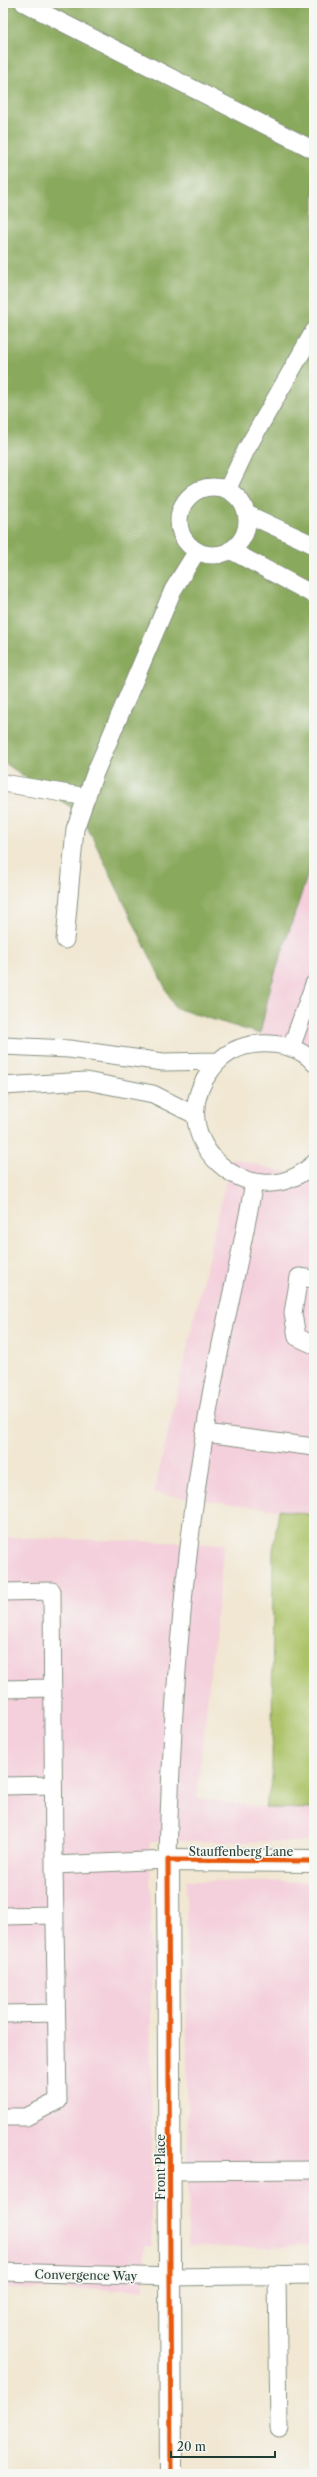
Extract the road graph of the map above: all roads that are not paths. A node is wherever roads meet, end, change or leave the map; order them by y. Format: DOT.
graph roads {
  1 [pos="24,3"];
  2 [pos="314,150"];
  3 [pos="314,331"];
  4 [pos="227,490"];
  5 [pos="247,514"];
  6 [pos="314,545"];
  7 [pos="230,550"];
  8 [pos="197,552"];
  9 [pos="314,595"];
  10 [pos="3,783"];
  11 [pos="86,797"];
  12 [pos="65,940"];
  13 [pos="314,984"];
  14 [pos="3,1046"];
  15 [pos="291,1048"];
  16 [pos="218,1062"];
  17 [pos="314,1063"];
  18 [pos="3,1086"];
  19 [pos="195,1115"];
  20 [pos="314,1162"];
  21 [pos="254,1182"];
  22 [pos="314,1279"];
  23 [pos="314,1345"];
  24 [pos="205,1432"];
  25 [pos="314,1447"];
  26 [pos="3,1592"];
  27 [pos="53,1688"];
  28 [pos="3,1689"];
  29 [pos="53,1785"];
  30 [pos="3,1786"];
  31 [pos="168,1860"];
  32 [pos="314,1861"];
  33 [pos="54,1865"];
  34 [pos="55,1914"];
  35 [pos="3,1916"];
  36 [pos="56,2013"];
  37 [pos="3,2014"];
  38 [pos="3,2117"];
  39 [pos="314,2170"];
  40 [pos="170,2171"];
  41 [pos="3,2272"];
  42 [pos="314,2274"];
  43 [pos="277,2275"];
  44 [pos="170,2277"];
  45 [pos="279,2428"];
  46 [pos="171,2474"];
  1 -- 2 [label="lane"];
  3 -- 4 [label="lane"];
  4 -- 5 [label="lane"];
  4 -- 8 [label="lane"];
  5 -- 6 [label="lane"];
  5 -- 7 [label="lane"];
  7 -- 8 [label="lane"];
  7 -- 9 [label="lane"];
  8 -- 11 [label="lane"];
  10 -- 11 [label="lane"];
  11 -- 12 [label="lane"];
  13 -- 15 [label="lane"];
  14 -- 16 [label="lane"];
  15 -- 16 [label="lane"];
  15 -- 17 [label="lane"];
  16 -- 19 [label="lane"];
  18 -- 19 [label="lane"];
  19 -- 21 [label="lane"];
  20 -- 21 [label="lane"];
  21 -- 24 [label="lane"];
  22 -- 23 [label="lane"];
  24 -- 25 [label="lane"];
  24 -- 31 [label="lane"];
  26 -- 27 [label="lane"];
  27 -- 28 [label="lane"];
  27 -- 29 [label="lane"];
  29 -- 30 [label="lane"];
  29 -- 33 [label="lane"];
  31 -- 32 [label="street, Stauffenberg Lane"];
  31 -- 33 [label="lane"];
  31 -- 40 [label="street, Front Place"];
  33 -- 34 [label="lane"];
  34 -- 35 [label="lane"];
  34 -- 36 [label="lane"];
  36 -- 37 [label="lane"];
  36 -- 38 [label="lane"];
  39 -- 40 [label="lane"];
  40 -- 44 [label="street, Front Place"];
  41 -- 44 [label="lane, Convergence Way"];
  42 -- 43 [label="lane, Convergence Way"];
  43 -- 44 [label="lane, Convergence Way"];
  43 -- 45 [label="lane"];
  44 -- 46 [label="street, Front Place"];
}
